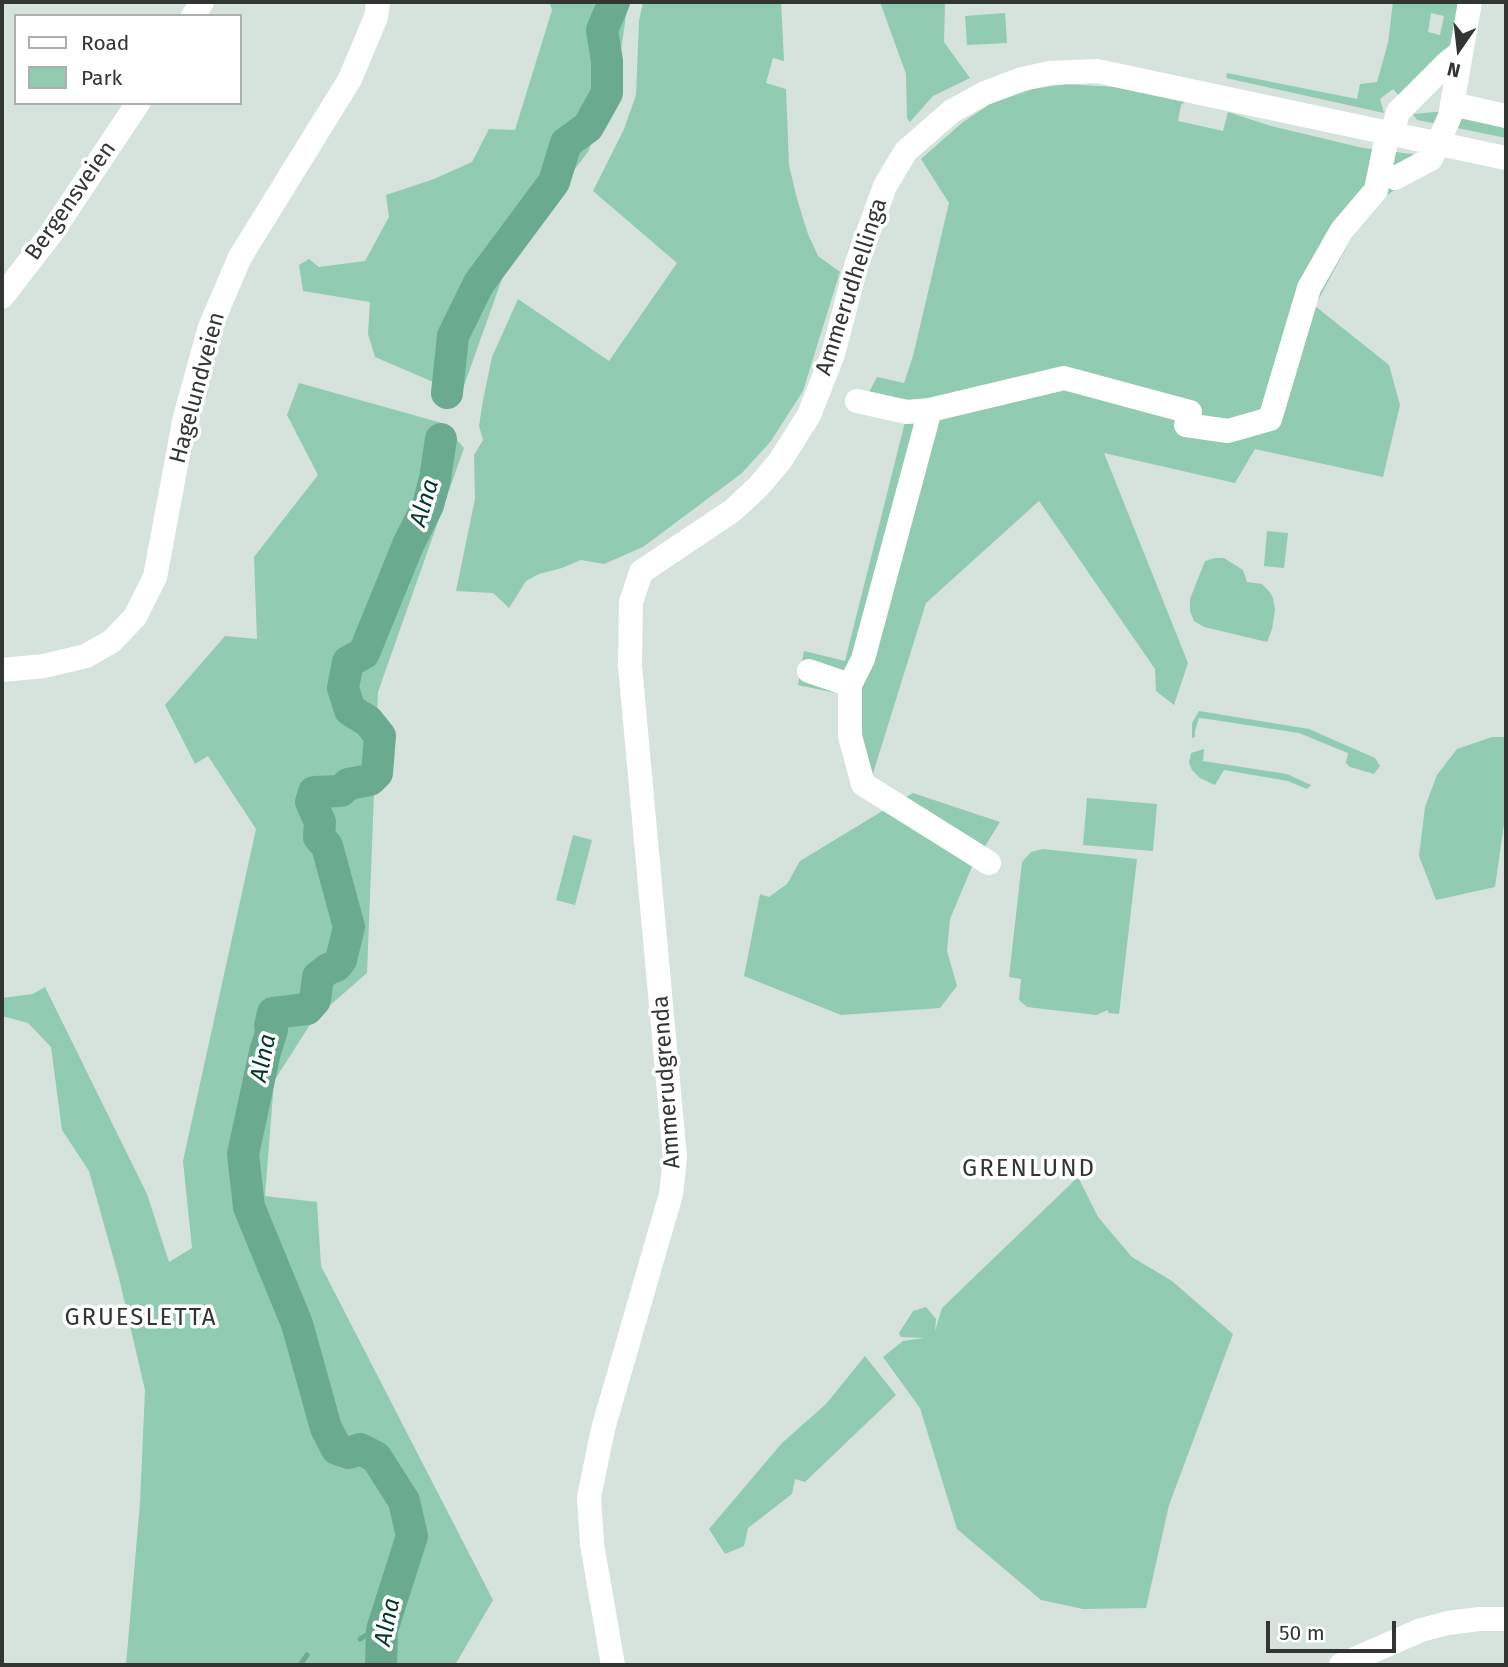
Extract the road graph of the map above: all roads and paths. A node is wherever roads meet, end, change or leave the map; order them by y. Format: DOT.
graph roads {
  1 [pos="378,2"];
  2 [pos="1470,2"];
  3 [pos="1460,53"];
  4 [pos="1452,104"];
  5 [pos="137,105"];
  6 [pos="1506,116"];
  7 [pos="1390,139"];
  8 [pos="1506,158"];
  9 [pos="1385,184"];
  10 [pos="2,297"];
  11 [pos="857,401"];
  12 [pos="930,410"];
  13 [pos="641,572"];
  14 [pos="2,670"];
  15 [pos="809,671"];
  16 [pos="850,685"];
  17 [pos="989,863"];
  18 [pos="1506,1619"];
  19 [pos="613,1665"];
  20 [pos="1341,1665"];
  1 -- 14 [label="street, Hagelundveien"];
  2 -- 3 [label="street"];
  3 -- 4 [label="street"];
  3 -- 7 [label="street"];
  4 -- 6 [label="street"];
  4 -- 9 [label="street"];
  5 -- 10 [label="street, Bergensveien"];
  7 -- 8 [label="street, Ammerudhellinga"];
  7 -- 9 [label="street"];
  7 -- 13 [label="street, Ammerudhellinga"];
  9 -- 12 [label="street"];
  11 -- 12 [label="street"];
  12 -- 16 [label="street"];
  13 -- 19 [label="street, Ammerudgrenda"];
  15 -- 16 [label="street"];
  16 -- 17 [label="street"];
  18 -- 20 [label="street"];
}
